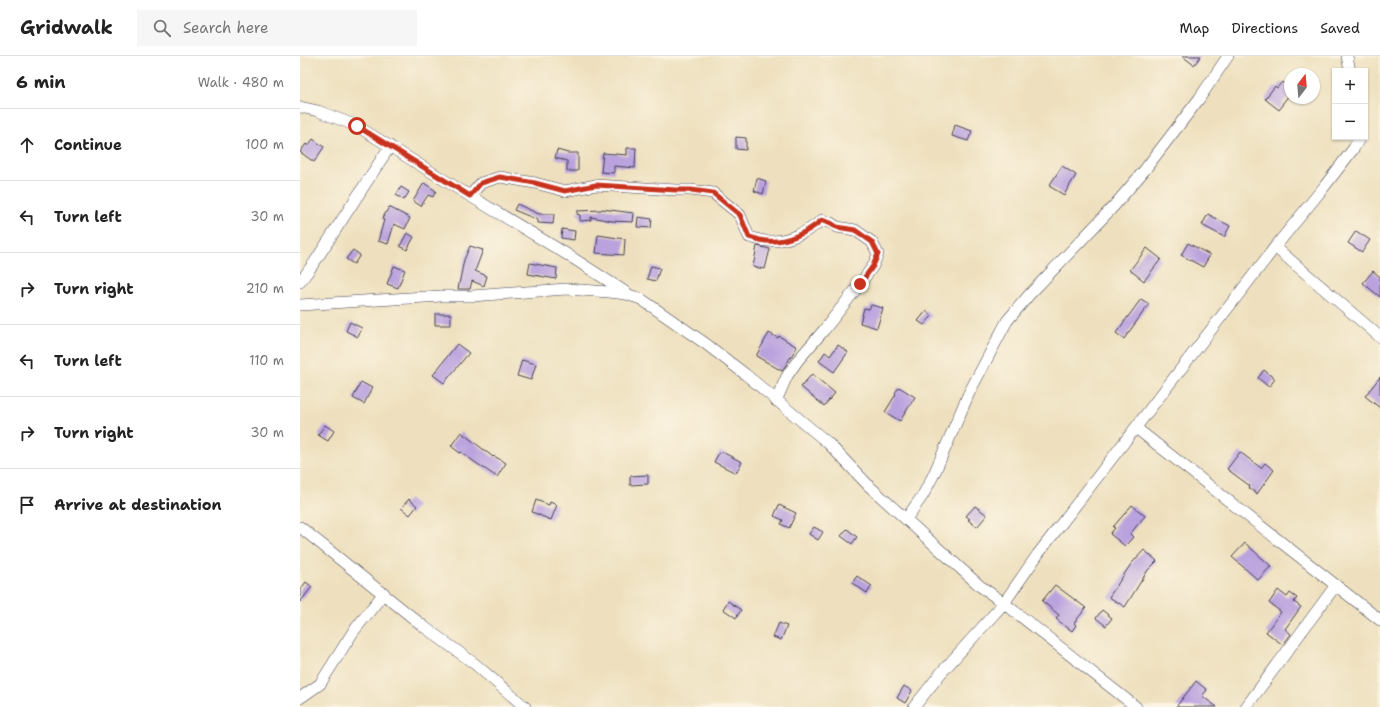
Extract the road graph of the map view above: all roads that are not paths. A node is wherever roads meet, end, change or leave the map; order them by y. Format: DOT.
graph roads {
  1 [pos="1228,56"];
  2 [pos="1347,56"];
  3 [pos="1349,68"];
  4 [pos="300,107"];
  5 [pos="1358,140"];
  6 [pos="390,146"];
  7 [pos="470,196"];
  8 [pos="1275,247"];
  9 [pos="300,282"];
  10 [pos="633,297"];
  11 [pos="300,305"];
  12 [pos="1380,337"];
  13 [pos="776,401"];
  14 [pos="1136,428"];
  15 [pos="906,519"];
  16 [pos="300,527"];
  17 [pos="1336,585"];
  18 [pos="384,593"];
  19 [pos="1004,603"];
  20 [pos="1380,620"];
  21 [pos="300,698"];
  22 [pos="525,707"];
  23 [pos="914,707"];
  24 [pos="1136,707"];
  25 [pos="1246,707"];
  1 -- 15 [label="street"];
  2 -- 3 [label="street"];
  4 -- 6 [label="street"];
  5 -- 8 [label="street"];
  6 -- 7 [label="street"];
  6 -- 9 [label="street"];
  7 -- 10 [label="street"];
  7 -- 13 [label="street"];
  8 -- 12 [label="street"];
  8 -- 14 [label="street"];
  10 -- 11 [label="street"];
  10 -- 13 [label="street"];
  13 -- 15 [label="street"];
  14 -- 17 [label="street"];
  14 -- 19 [label="street"];
  15 -- 19 [label="street"];
  16 -- 18 [label="street"];
  17 -- 20 [label="street"];
  17 -- 25 [label="street"];
  18 -- 21 [label="street"];
  18 -- 22 [label="street"];
  19 -- 23 [label="street"];
  19 -- 24 [label="street"];
}
